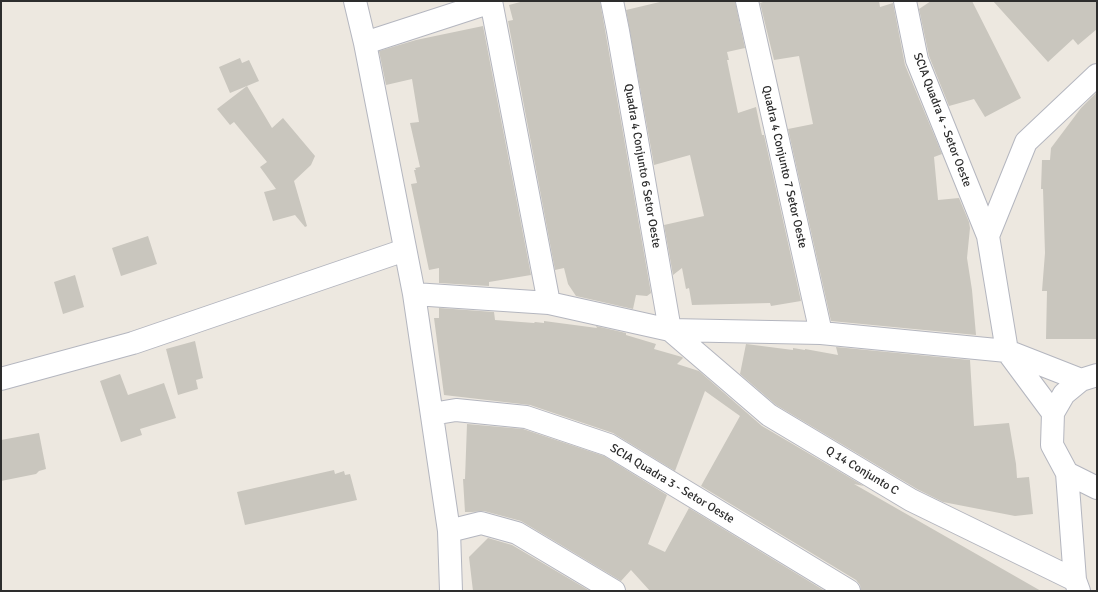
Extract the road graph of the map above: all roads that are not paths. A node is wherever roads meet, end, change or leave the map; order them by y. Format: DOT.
graph roads {
  1 [pos="355,1"];
  2 [pos="612,1"];
  3 [pos="746,1"];
  4 [pos="905,1"];
  5 [pos="491,2"];
  6 [pos="366,43"];
  7 [pos="1097,75"];
  8 [pos="988,236"];
  9 [pos="405,250"];
  10 [pos="414,294"];
  11 [pos="549,303"];
  12 [pos="670,330"];
  13 [pos="821,333"];
  14 [pos="1006,351"];
  15 [pos="1089,377"];
  16 [pos="1,379"];
  17 [pos="1053,413"];
  18 [pos="432,414"];
  19 [pos="1067,473"];
  20 [pos="1097,488"];
  21 [pos="449,531"];
  22 [pos="1077,586"];
  23 [pos="451,591"];
  24 [pos="614,591"];
  25 [pos="849,591"];
  1 -- 6 [label="street"];
  2 -- 12 [label="street, Quadra 4 Conjunto 6 Setor Oeste"];
  3 -- 13 [label="street, Quadra 4 Conjunto 7 Setor Oeste"];
  4 -- 8 [label="street, SCIA Quadra 4 - Setor Oeste"];
  5 -- 6 [label="street"];
  5 -- 11 [label="street"];
  6 -- 9 [label="street"];
  7 -- 8 [label="street"];
  8 -- 14 [label="street, SCIA Quadra 4 - Setor Oeste"];
  9 -- 10 [label="street"];
  9 -- 16 [label="street"];
  10 -- 11 [label="street"];
  10 -- 18 [label="street"];
  11 -- 12 [label="street"];
  12 -- 13 [label="street"];
  12 -- 22 [label="street, Q 14 Conjunto C"];
  13 -- 14 [label="street"];
  14 -- 15 [label="street"];
  14 -- 17 [label="street"];
  15 -- 17 [label="street"];
  17 -- 19 [label="street"];
  18 -- 21 [label="street"];
  18 -- 25 [label="street, SCIA Quadra 3 - Setor Oeste"];
  19 -- 20 [label="street"];
  19 -- 22 [label="street"];
  21 -- 23 [label="street"];
  21 -- 24 [label="street"];
}
